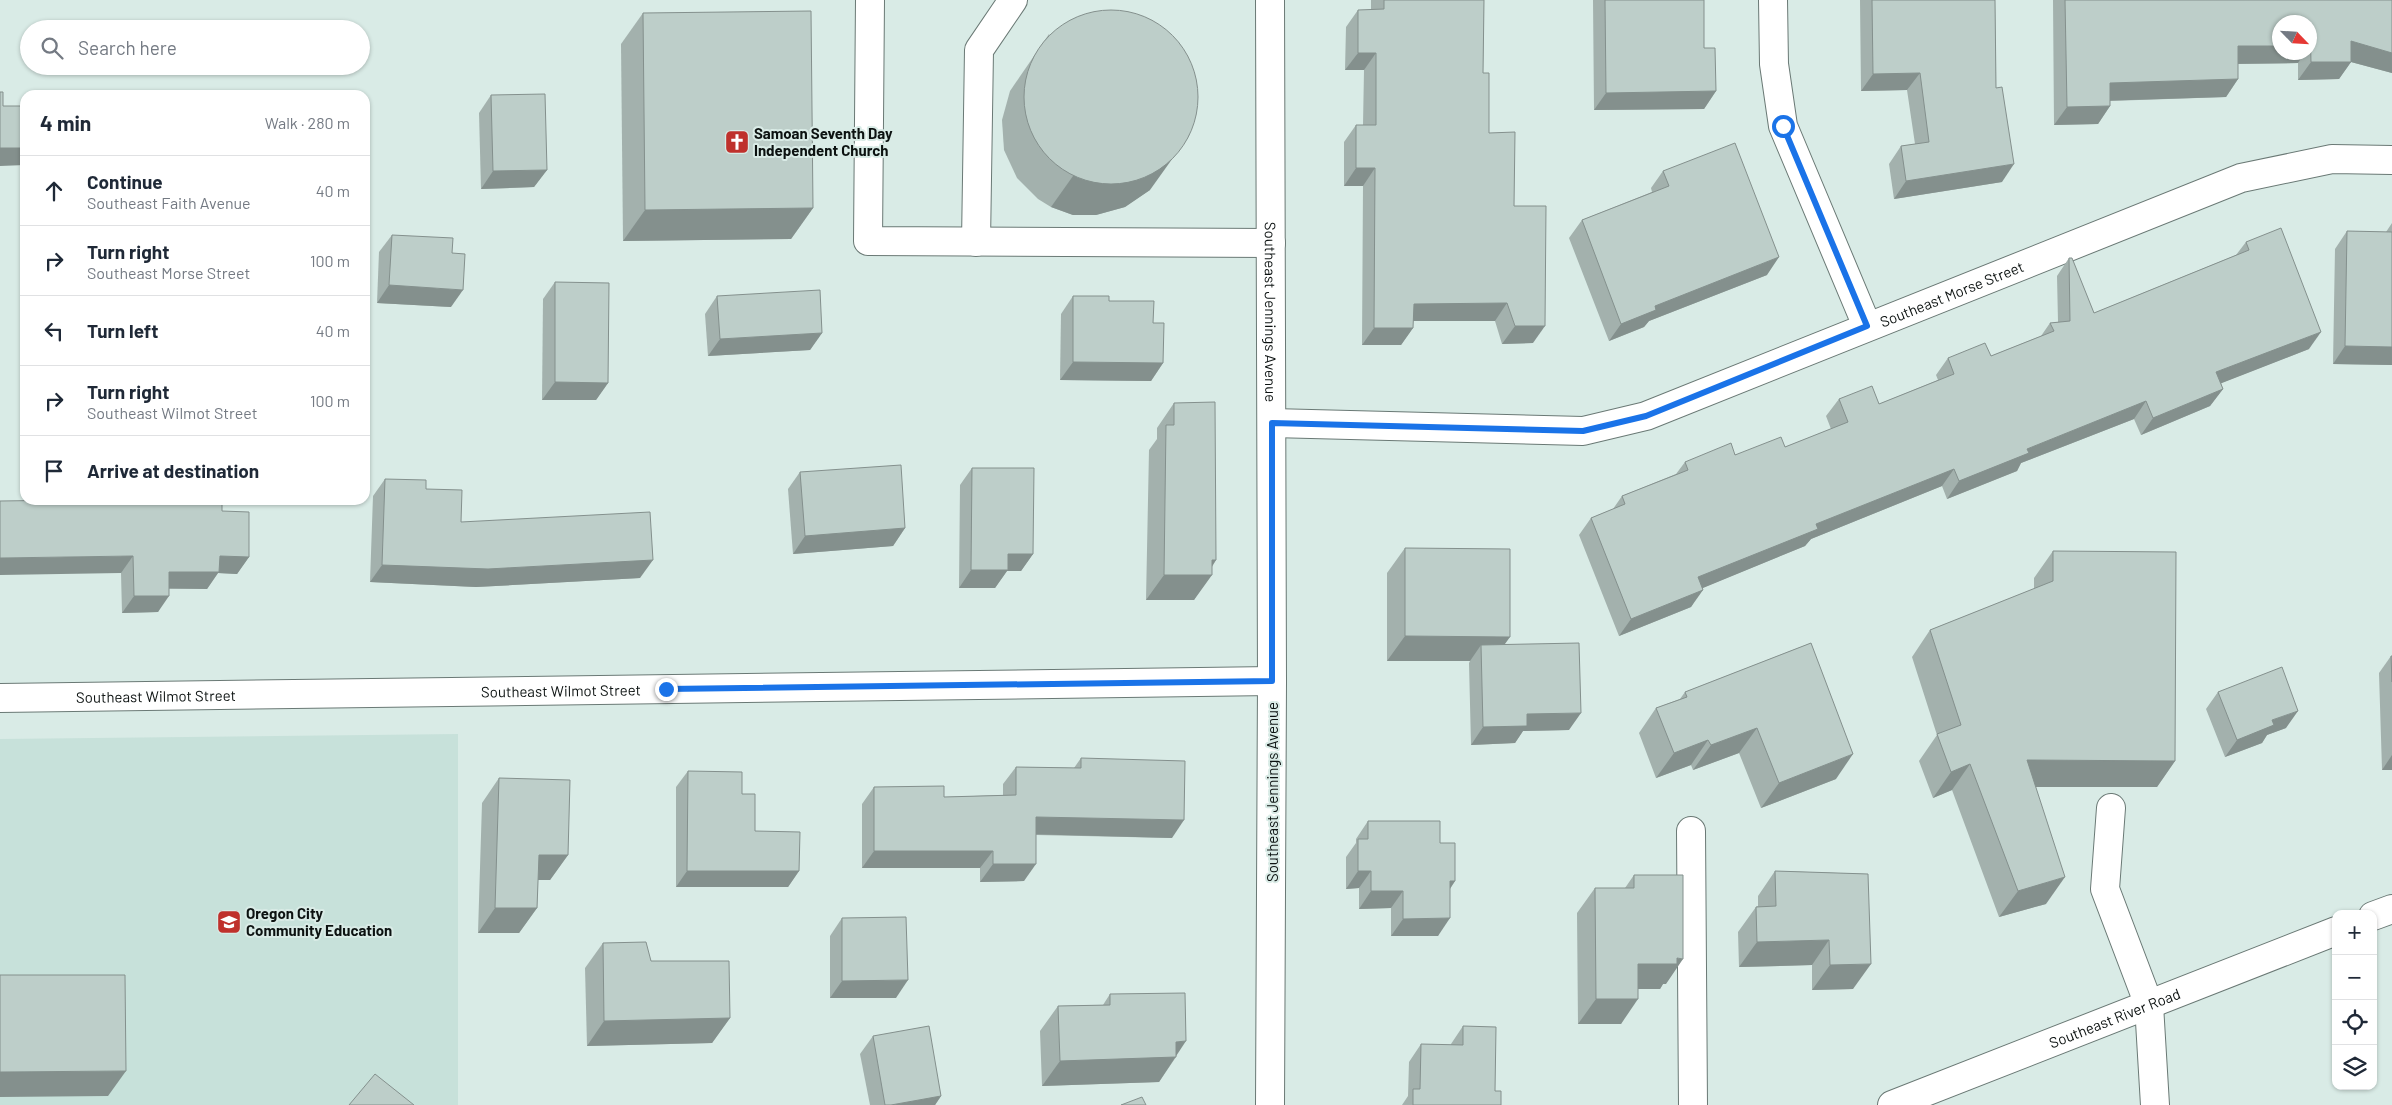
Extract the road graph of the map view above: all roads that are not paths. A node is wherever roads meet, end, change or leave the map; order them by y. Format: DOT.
graph roads {
  1 [pos="870,0"];
  2 [pos="1013,0"];
  3 [pos="1270,0"];
  4 [pos="1773,0"];
  5 [pos="2392,160"];
  6 [pos="976,242"];
  7 [pos="1270,243"];
  8 [pos="1867,326"];
  9 [pos="1272,423"];
  10 [pos="1272,681"];
  11 [pos="0,698"];
  12 [pos="2111,808"];
  13 [pos="1691,831"];
  14 [pos="2392,909"];
  15 [pos="2377,915"];
  16 [pos="2332,933"];
  17 [pos="2149,1004"];
  18 [pos="1270,1105"];
  19 [pos="1693,1105"];
  20 [pos="1892,1105"];
  21 [pos="2155,1105"];
  1 -- 6 [label="street"];
  2 -- 6 [label="street"];
  3 -- 7 [label="street, Southeast Jennings Avenue"];
  4 -- 8 [label="street"];
  5 -- 8 [label="street, Southeast Morse Street"];
  6 -- 7 [label="street"];
  7 -- 9 [label="street, Southeast Jennings Avenue"];
  8 -- 9 [label="street, Southeast Morse Street"];
  9 -- 10 [label="street, Southeast Jennings Avenue"];
  10 -- 11 [label="street, Southeast Wilmot Street"];
  10 -- 18 [label="street, Southeast Jennings Avenue"];
  12 -- 17 [label="street"];
  13 -- 19 [label="street"];
  14 -- 15 [label="street"];
  16 -- 17 [label="street, Southeast River Road"];
  17 -- 20 [label="street, Southeast River Road"];
  17 -- 21 [label="street"];
}
